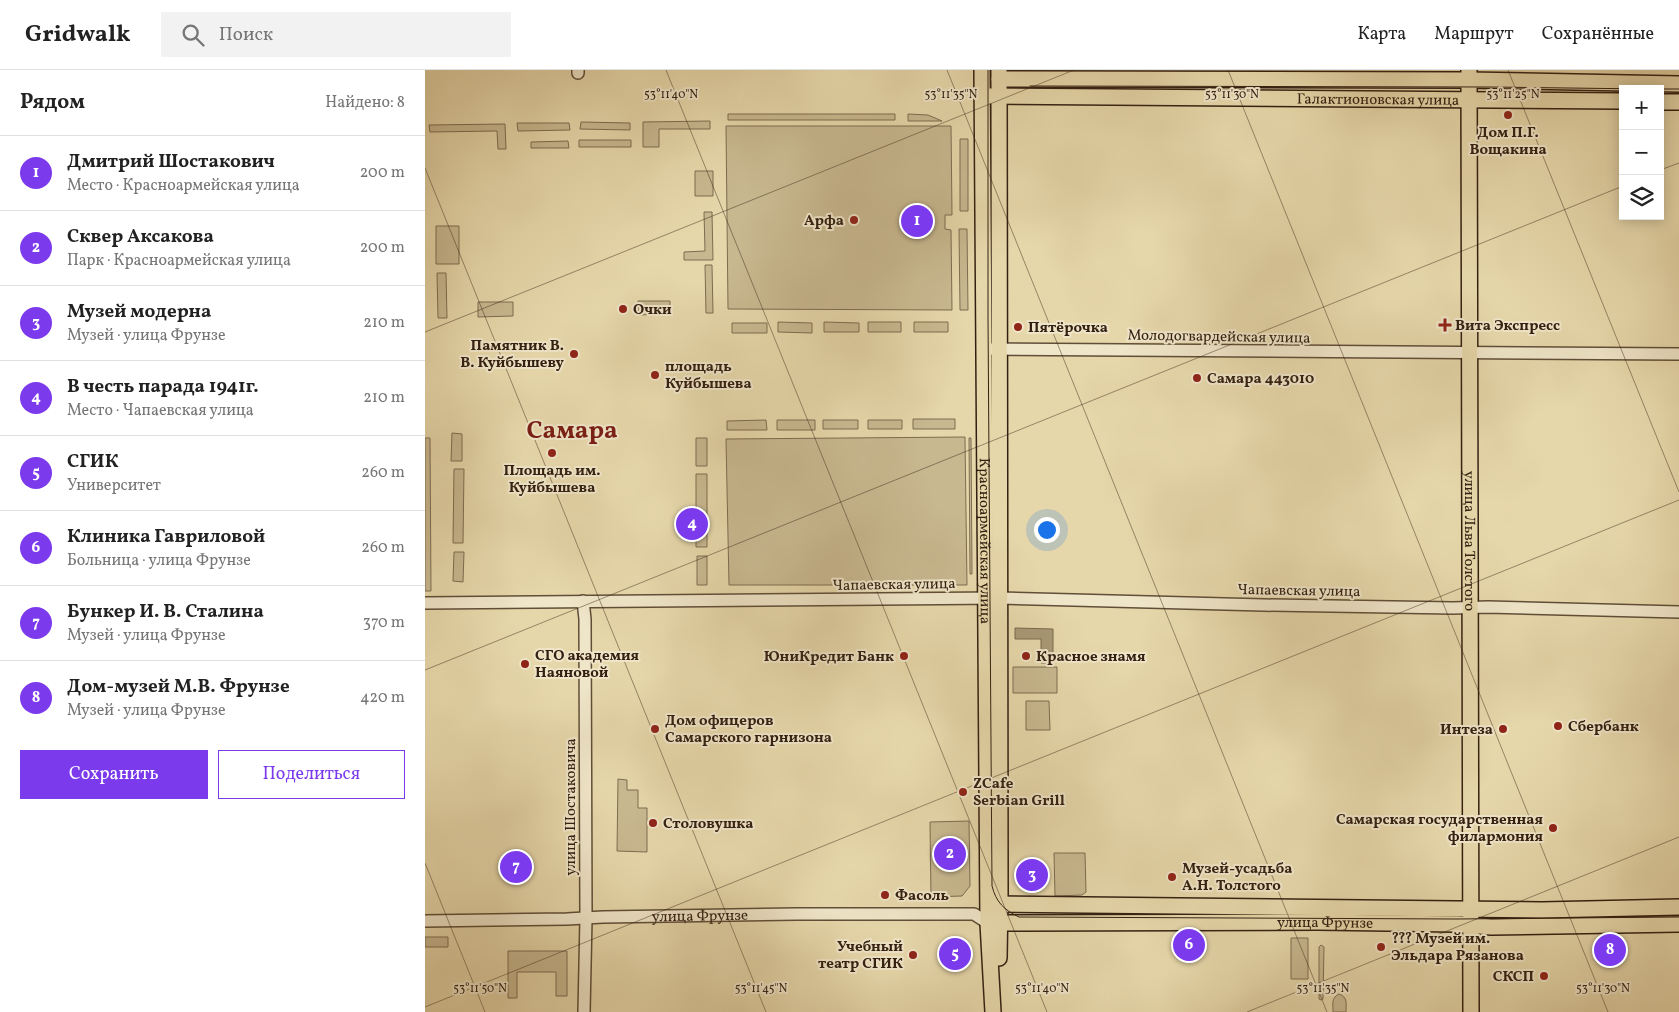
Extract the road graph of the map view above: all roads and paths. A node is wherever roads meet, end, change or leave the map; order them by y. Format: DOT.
graph roads {
  1 [pos="982,74"];
  2 [pos="999,74"];
  3 [pos="1469,75"];
  4 [pos="1679,84"];
  5 [pos="982,96"];
  6 [pos="999,96"];
  7 [pos="1469,100"];
  8 [pos="1619,101"];
  9 [pos="1664,102"];
  10 [pos="1679,102"];
  11 [pos="984,349"];
  12 [pos="999,349"];
  13 [pos="1478,352"];
  14 [pos="1679,354"];
  15 [pos="993,598"];
  16 [pos="583,601"];
  17 [pos="425,603"];
  18 [pos="1470,607"];
  19 [pos="1679,612"];
  20 [pos="994,904"];
  21 [pos="1679,907"];
  22 [pos="1471,909"];
  23 [pos="974,914"];
  24 [pos="586,918"];
  25 [pos="425,921"];
  26 [pos="994,922"];
  27 [pos="1679,924"];
  28 [pos="1471,925"];
  29 [pos="584,1012"];
  30 [pos="993,1012"];
  31 [pos="997,1012"];
  32 [pos="1471,1012"];
  1 -- 2 [label="street, Галактионовская улица"];
  1 -- 5 [label="main road, Красноармейская улица"];
  2 -- 3 [label="main road, Галактионовская улица"];
  2 -- 6 [label="main road, Красноармейская улица"];
  3 -- 4 [label="main road, Галактионовская улица"];
  3 -- 7 [label="main road, улица Льва Толстого"];
  5 -- 6 [label="main road, Галактионовская улица"];
  5 -- 11 [label="main road, Красноармейская улица"];
  6 -- 7 [label="main road, Галактионовская улица"];
  6 -- 12 [label="main road, Красноармейская улица"];
  7 -- 8 [label="main road, Галактионовская улица"];
  7 -- 13 [label="main road, улица Льва Толстого"];
  9 -- 10 [label="main road"];
  11 -- 12 [label="street, Молодогвардейская улица"];
  11 -- 15 [label="main road, Красноармейская улица"];
  12 -- 13 [label="street, Молодогвардейская улица"];
  12 -- 15 [label="main road, Красноармейская улица"];
  13 -- 14 [label="street"];
  13 -- 18 [label="main road, улица Льва Толстого"];
  15 -- 16 [label="street, Чапаевская улица"];
  15 -- 18 [label="street, Чапаевская улица"];
  15 -- 20 [label="main road, Красноармейская улица"];
  16 -- 17 [label="street, Чапаевская улица"];
  16 -- 24 [label="street, улица Шостаковича"];
  18 -- 19 [label="street, Чапаевская улица"];
  18 -- 22 [label="main road, улица Льва Толстого"];
  20 -- 22 [label="main road, улица Фрунзе"];
  20 -- 23 [label="street"];
  20 -- 26 [label="main road, Красноармейская улица"];
  21 -- 22 [label="main road, улица Фрунзе"];
  22 -- 28 [label="main road, улица Льва Толстого"];
  23 -- 24 [label="street, улица Фрунзе"];
  23 -- 26 [label="street"];
  24 -- 25 [label="street, улица Фрунзе"];
  24 -- 29 [label="street, улица Шостаковича"];
  26 -- 28 [label="main road, улица Фрунзе"];
  26 -- 30 [label="main road"];
  26 -- 31 [label="main road"];
  27 -- 28 [label="main road, улица Фрунзе"];
  28 -- 32 [label="main road, улица Льва Толстого"];
}
